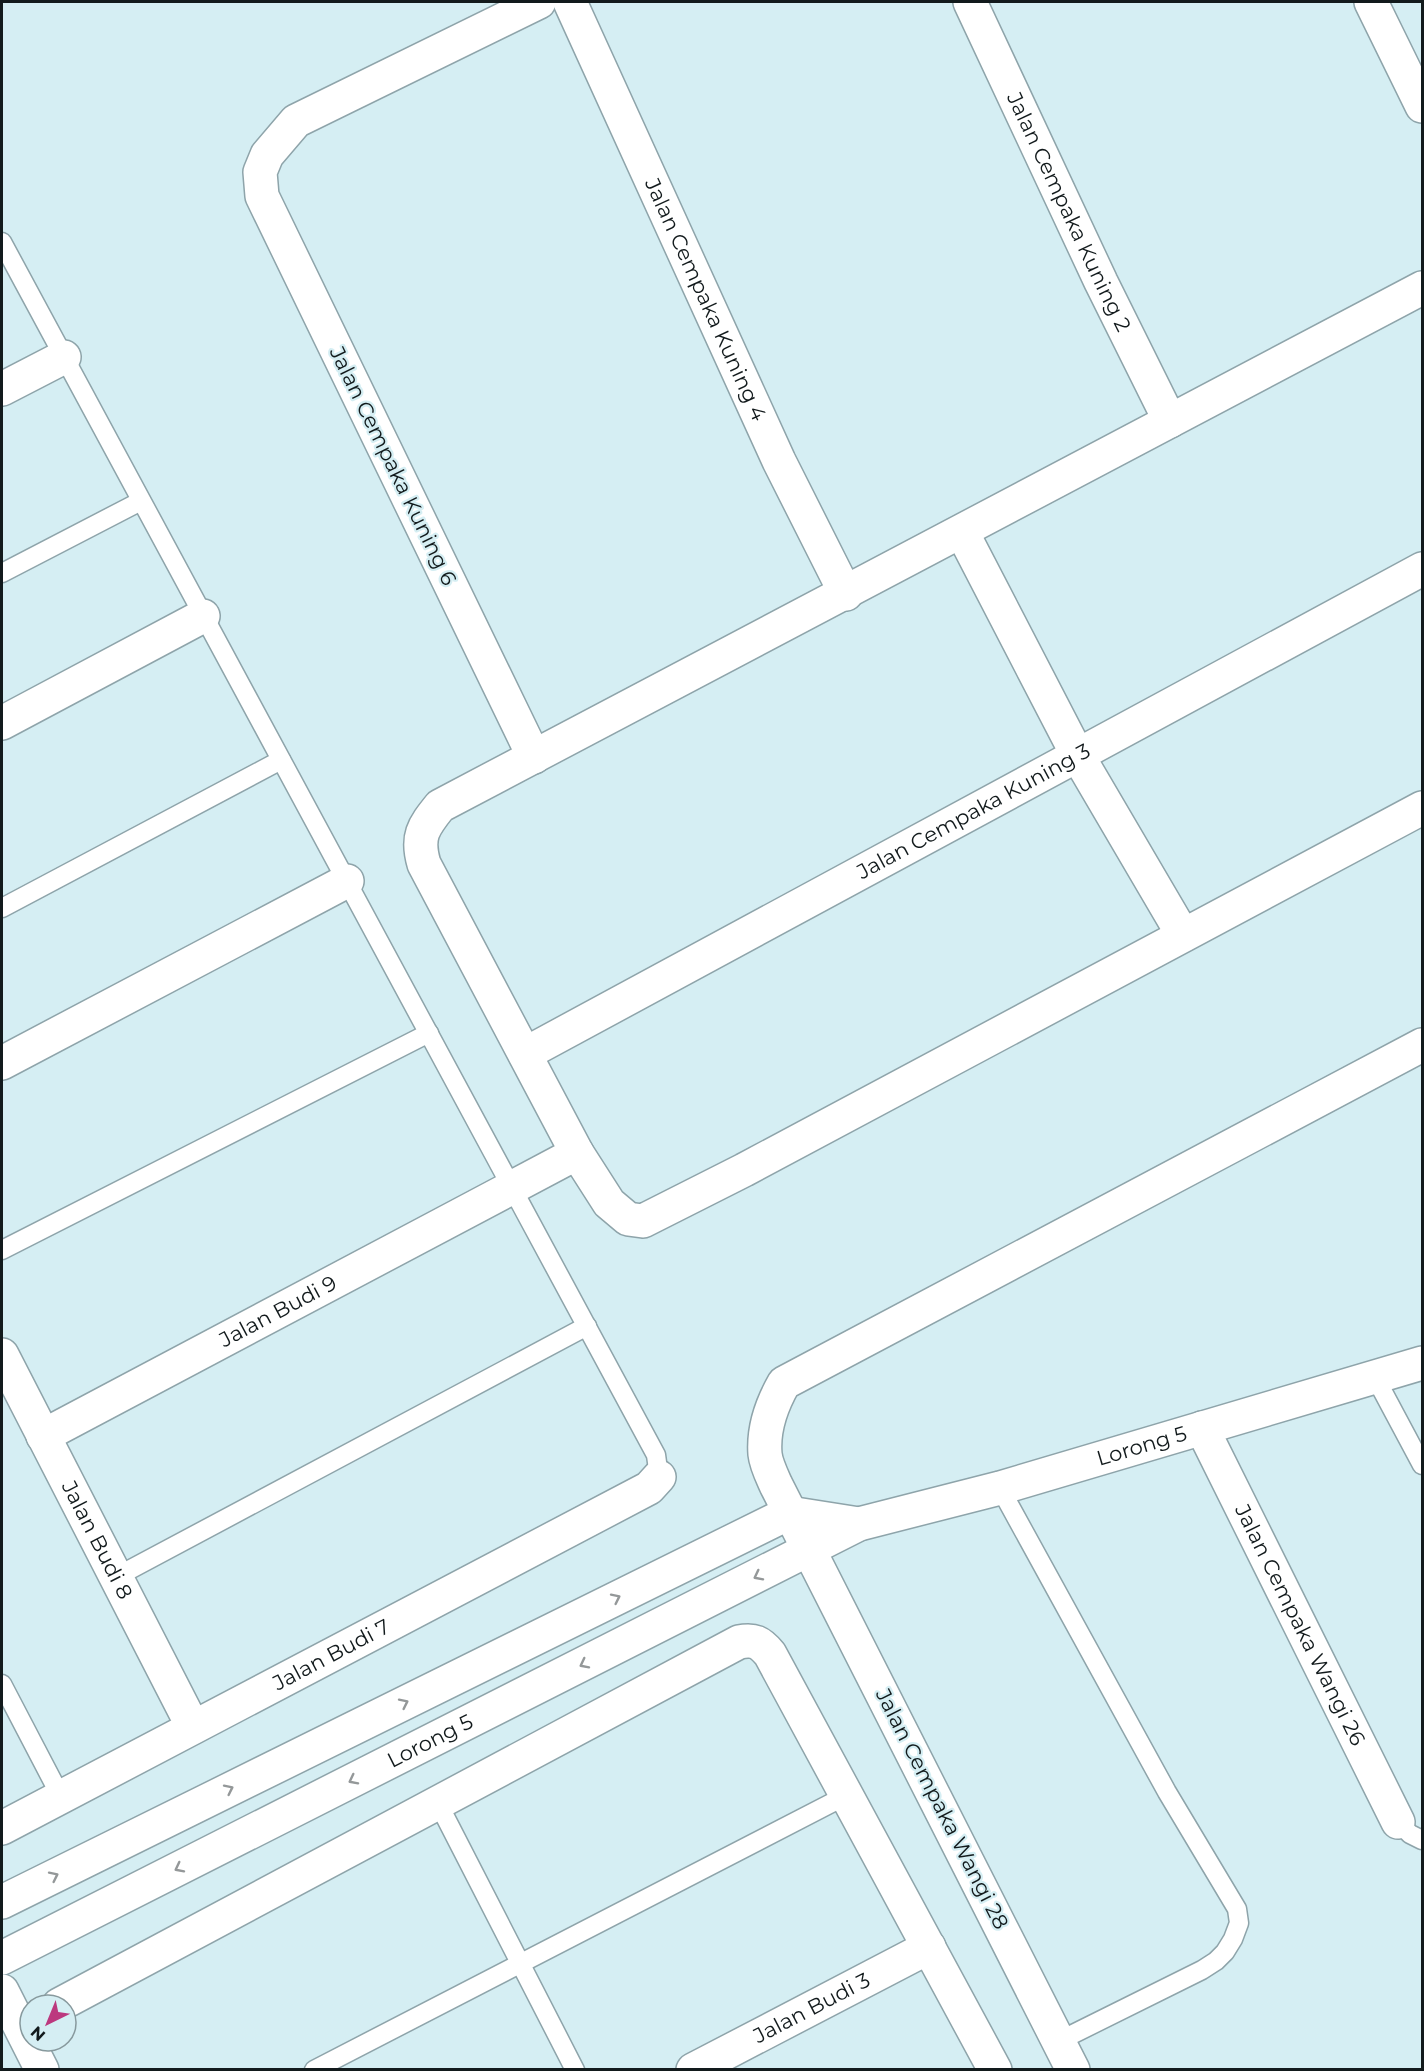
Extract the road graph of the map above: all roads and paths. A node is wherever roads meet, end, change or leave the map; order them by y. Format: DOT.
graph roads {
  1 [pos="539,2"];
  2 [pos="570,2"];
  3 [pos="970,2"];
  4 [pos="1371,2"];
  5 [pos="1422,106"];
  6 [pos="2,242"];
  7 [pos="1422,288"];
  8 [pos="64,357"];
  9 [pos="2,388"];
  10 [pos="1170,421"];
  11 [pos="141,501"];
  12 [pos="962,532"];
  13 [pos="1422,569"];
  14 [pos="2,573"];
  15 [pos="846,594"];
  16 [pos="203,616"];
  17 [pos="2,723"];
  18 [pos="1078,756"];
  19 [pos="534,757"];
  20 [pos="281,760"];
  21 [pos="1422,808"];
  22 [pos="347,881"];
  23 [pos="2,908"];
  24 [pos="1183,935"];
  25 [pos="429,1033"];
  26 [pos="1422,1045"];
  27 [pos="525,1054"];
  28 [pos="2,1063"];
  29 [pos="577,1153"];
  30 [pos="512,1187"];
  31 [pos="2,1250"];
  32 [pos="587,1326"];
  33 [pos="2,1355"];
  34 [pos="1422,1363"];
  35 [pos="1375,1377"];
  36 [pos="1202,1428"];
  37 [pos="43,1436"];
  38 [pos="1422,1465"];
  39 [pos="658,1477"];
  40 [pos="1000,1488"];
  41 [pos="789,1513"];
  42 [pos="859,1524"];
  43 [pos="810,1549"];
  44 [pos="116,1576"];
  45 [pos="2,1684"];
  46 [pos="193,1727"];
  47 [pos="847,1795"];
  48 [pos="61,1797"];
  49 [pos="438,1803"];
  50 [pos="2,1828"];
  51 [pos="1410,1831"];
  52 [pos="2,1902"];
  53 [pos="929,1947"];
  54 [pos="2,1958"];
  55 [pos="521,1964"];
  56 [pos="2,1991"];
  57 [pos="78,1995"];
  58 [pos="18,2013"];
  59 [pos="1059,2041"];
  60 [pos="36,2053"];
  61 [pos="42,2070"];
  62 [pos="314,2070"];
  63 [pos="575,2070"];
  64 [pos="693,2070"];
  65 [pos="995,2070"];
  66 [pos="1074,2070"];
  1 -- 19 [label="street, Jalan Cempaka Kuning 6"];
  2 -- 15 [label="street, Jalan Cempaka Kuning 4"];
  3 -- 10 [label="street, Jalan Cempaka Kuning 2"];
  4 -- 5 [label="street"];
  6 -- 8 [label="lane"];
  7 -- 10 [label="street"];
  8 -- 9 [label="street"];
  8 -- 11 [label="lane"];
  10 -- 12 [label="street"];
  11 -- 14 [label="lane"];
  11 -- 16 [label="lane"];
  12 -- 15 [label="street"];
  12 -- 18 [label="street"];
  13 -- 18 [label="street, Jalan Cempaka Kuning 3"];
  15 -- 19 [label="street"];
  16 -- 17 [label="street"];
  16 -- 20 [label="lane"];
  18 -- 24 [label="street"];
  18 -- 27 [label="street, Jalan Cempaka Kuning 3"];
  19 -- 27 [label="street"];
  20 -- 22 [label="lane"];
  20 -- 23 [label="lane"];
  21 -- 24 [label="street"];
  22 -- 25 [label="lane"];
  22 -- 28 [label="street"];
  24 -- 29 [label="street"];
  25 -- 30 [label="lane"];
  25 -- 31 [label="lane"];
  26 -- 41 [label="street, Jalan Cempaka Wangi 28"];
  27 -- 29 [label="street"];
  29 -- 30 [label="street, Jalan Budi 9"];
  30 -- 32 [label="lane"];
  30 -- 37 [label="street, Jalan Budi 9"];
  32 -- 39 [label="lane"];
  32 -- 44 [label="lane"];
  33 -- 37 [label="street, Jalan Budi 8"];
  34 -- 35 [label="street, Lorong 5"];
  35 -- 36 [label="street, Lorong 5"];
  35 -- 38 [label="lane"];
  36 -- 40 [label="street, Lorong 5"];
  36 -- 51 [label="street, Jalan Cempaka Wangi 26"];
  37 -- 44 [label="street, Jalan Budi 8"];
  39 -- 46 [label="street, Jalan Budi 7"];
  40 -- 42 [label="street, Lorong 5"];
  40 -- 59 [label="lane"];
  41 -- 42 [label="street, Lorong 5"];
  41 -- 43 [label="street, Jalan Cempaka Wangi 28"];
  52 -- 41 [label="street, one-way"];
  42 -- 43 [label="street, Lorong 5"];
  43 -- 54 [label="street, Lorong 5, one-way"];
  43 -- 59 [label="street, Jalan Cempaka Wangi 28"];
  44 -- 46 [label="street, Jalan Budi 8"];
  45 -- 48 [label="lane"];
  46 -- 48 [label="street, Jalan Budi 7"];
  47 -- 49 [label="street"];
  47 -- 53 [label="street"];
  47 -- 55 [label="lane"];
  48 -- 50 [label="street, Jalan Budi 7"];
  49 -- 55 [label="lane"];
  49 -- 57 [label="street"];
  53 -- 64 [label="street, Jalan Budi 3"];
  53 -- 65 [label="street"];
  55 -- 62 [label="lane"];
  55 -- 63 [label="lane"];
  56 -- 58 [label="street"];
  59 -- 66 [label="street, Jalan Cempaka Wangi 28"];
  60 -- 61 [label="street"];
}
